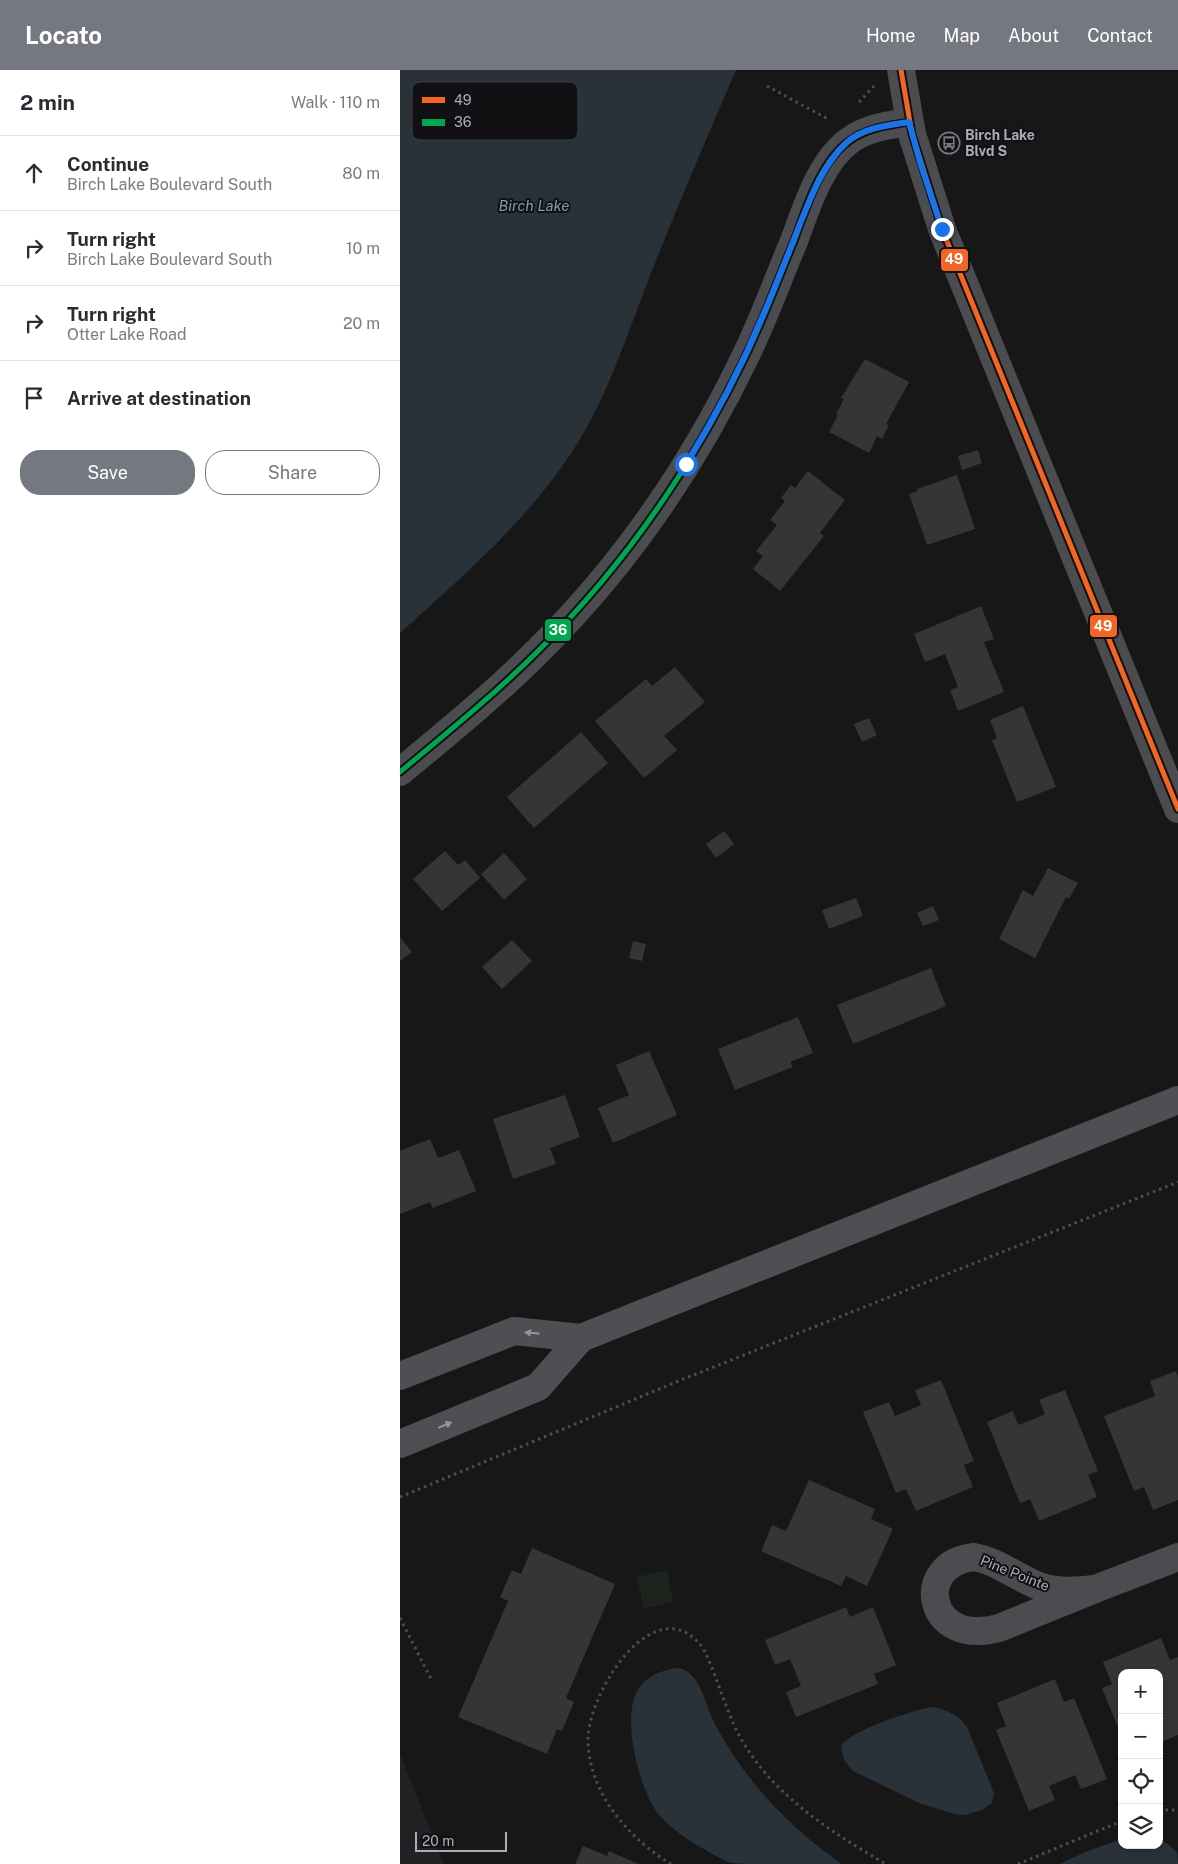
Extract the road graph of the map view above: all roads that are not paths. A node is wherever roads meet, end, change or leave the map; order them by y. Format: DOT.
graph roads {
  1 [pos="901,70"];
  2 [pos="909,122"];
  3 [pos="400,772"];
  4 [pos="1178,809"];
  5 [pos="1178,1100"];
  6 [pos="581,1338"];
  7 [pos="400,1376"];
  8 [pos="400,1444"];
  9 [pos="1178,1557"];
  10 [pos="1095,1590"];
  1 -- 2 [label="street"];
  2 -- 3 [label="street"];
  2 -- 4 [label="street"];
  5 -- 6 [label="main road"];
  6 -- 7 [label="main road, one-way"];
  8 -- 6 [label="main road, one-way"];
  9 -- 10 [label="street, Pine Pointe"];
  10 -- 10 [label="street, Pine Pointe"];
}
